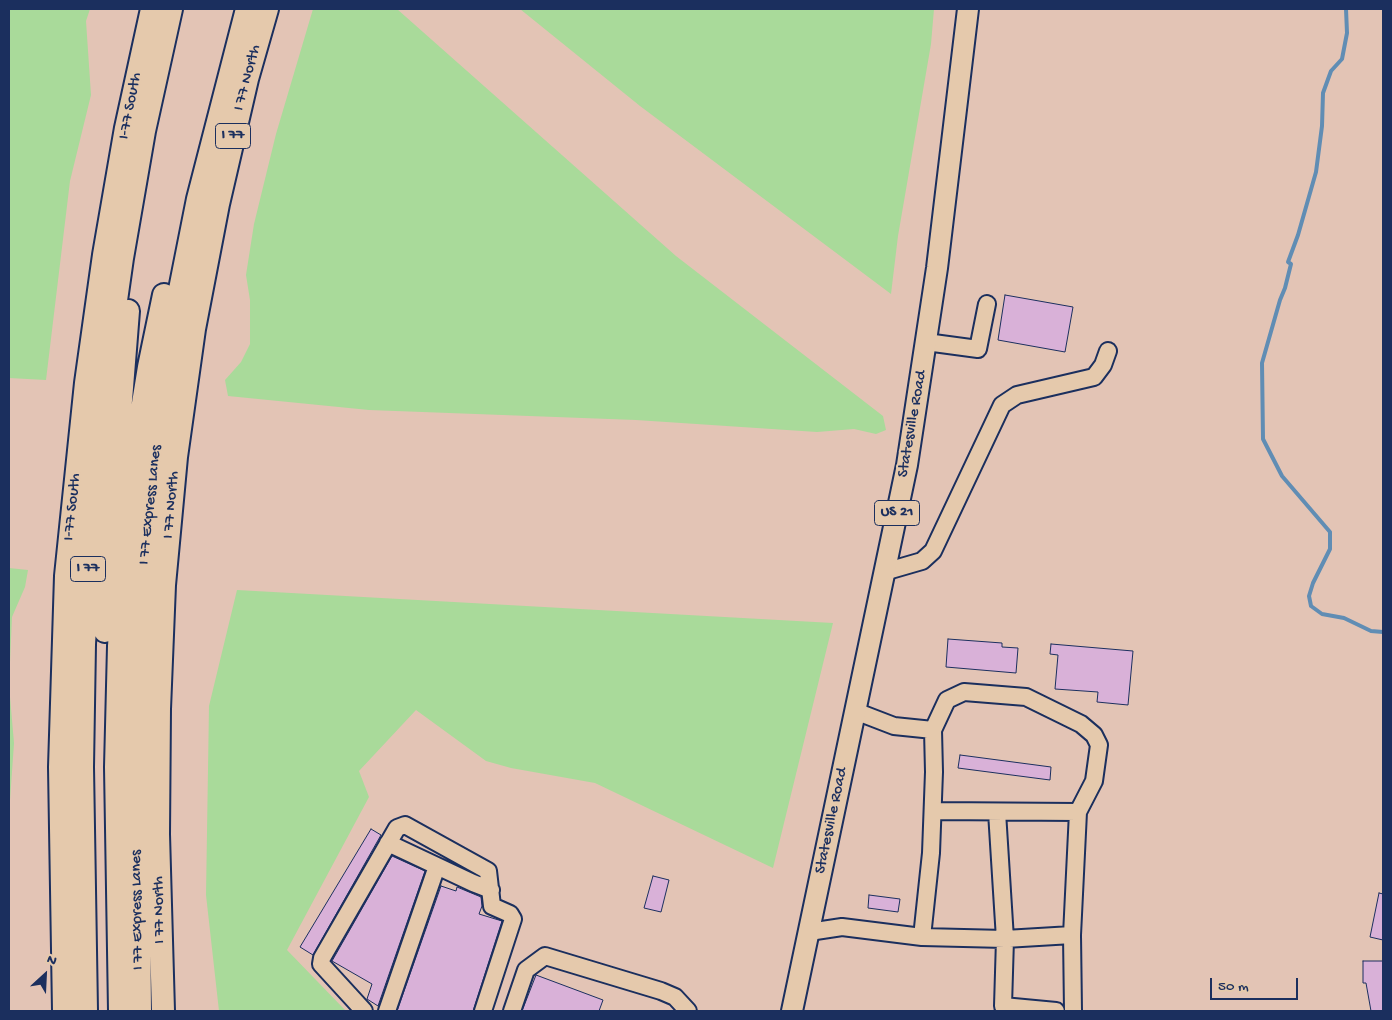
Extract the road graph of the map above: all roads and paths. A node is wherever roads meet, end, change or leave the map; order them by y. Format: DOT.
graph roads {
  1 [pos="152,9"];
  2 [pos="171,9"];
  3 [pos="247,9"];
  4 [pos="267,9"];
  5 [pos="968,9"];
  6 [pos="144,131"];
  7 [pos="987,304"];
  8 [pos="926,342"];
  9 [pos="1108,351"];
  10 [pos="884,572"];
  11 [pos="855,711"];
  12 [pos="933,730"];
  13 [pos="933,811"];
  14 [pos="997,812"];
  15 [pos="1078,812"];
  16 [pos="388,843"];
  17 [pos="437,866"];
  18 [pos="491,890"];
  19 [pos="809,932"];
  20 [pos="1072,935"];
  21 [pos="922,937"];
  22 [pos="1005,939"];
  23 [pos="119,1008"];
  24 [pos="64,1011"];
  25 [pos="86,1011"];
  26 [pos="163,1011"];
  27 [pos="364,1011"];
  28 [pos="387,1011"];
  29 [pos="483,1011"];
  30 [pos="512,1011"];
  31 [pos="688,1011"];
  32 [pos="792,1011"];
  33 [pos="1056,1011"];
  34 [pos="1073,1011"];
  1 -- 24 [label="highway, I-77 South / I 77"];
  2 -- 6 [label="highway, I 77"];
  3 -- 23 [label="highway, I 77 Express Lanes / I 77"];
  4 -- 26 [label="highway, I 77 North / I 77"];
  5 -- 8 [label="main road, Statesville Road / US 21"];
  6 -- 23 [label="highway"];
  6 -- 25 [label="highway, I 77"];
  7 -- 8 [label="lane"];
  8 -- 10 [label="main road, Statesville Road / US 21"];
  9 -- 10 [label="lane"];
  10 -- 11 [label="main road, Statesville Road / US 21"];
  11 -- 12 [label="lane"];
  11 -- 19 [label="main road, Statesville Road / US 21"];
  12 -- 13 [label="lane"];
  12 -- 15 [label="lane"];
  13 -- 14 [label="lane"];
  13 -- 21 [label="lane"];
  14 -- 15 [label="lane"];
  14 -- 22 [label="lane"];
  15 -- 20 [label="lane"];
  16 -- 17 [label="lane"];
  16 -- 18 [label="lane"];
  16 -- 27 [label="lane"];
  17 -- 18 [label="lane"];
  17 -- 28 [label="lane"];
  18 -- 29 [label="lane"];
  19 -- 21 [label="lane"];
  19 -- 32 [label="main road, Statesville Road / US 21"];
  20 -- 22 [label="lane"];
  20 -- 34 [label="lane"];
  21 -- 22 [label="lane"];
  22 -- 33 [label="lane"];
  30 -- 31 [label="lane"];
}
